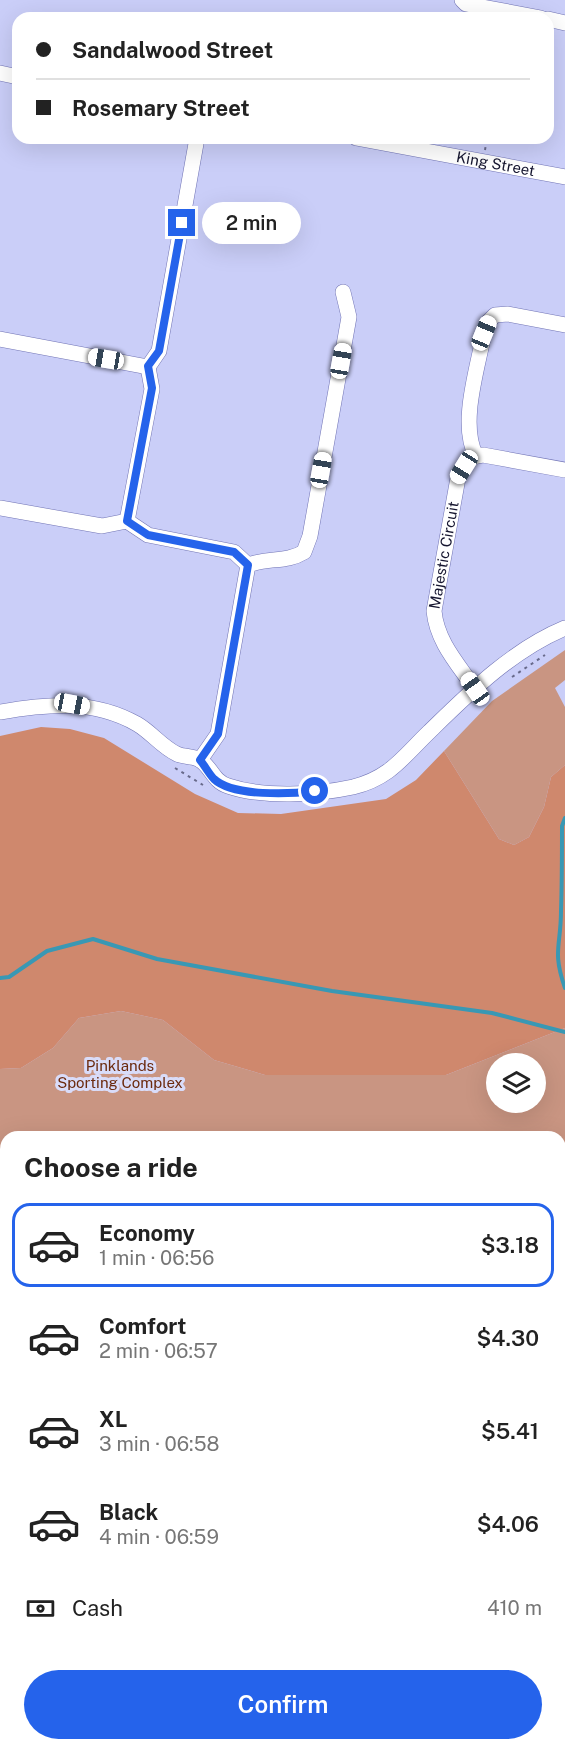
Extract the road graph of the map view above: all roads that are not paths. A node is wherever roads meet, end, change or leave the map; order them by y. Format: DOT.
graph roads {
  1 [pos="462,0"];
  2 [pos="509,12"];
  3 [pos="196,144"];
  4 [pos="388,144"];
  5 [pos="565,177"];
  6 [pos="343,292"];
  7 [pos="565,325"];
  8 [pos="0,339"];
  9 [pos="148,366"];
  10 [pos="476,456"];
  11 [pos="565,470"];
  12 [pos="0,508"];
  13 [pos="127,521"];
  14 [pos="248,565"];
  15 [pos="565,628"];
  16 [pos="475,689"];
  17 [pos="0,712"];
  18 [pos="200,760"];
  1 -- 2 [label="street"];
  3 -- 9 [label="street"];
  4 -- 5 [label="street, King Street"];
  6 -- 14 [label="street"];
  7 -- 10 [label="street"];
  8 -- 9 [label="street"];
  9 -- 13 [label="street"];
  10 -- 11 [label="street"];
  10 -- 16 [label="street, Majestic Circuit"];
  12 -- 13 [label="street"];
  13 -- 14 [label="street"];
  14 -- 18 [label="street"];
  15 -- 16 [label="street"];
  16 -- 18 [label="street"];
  17 -- 18 [label="street"];
}
